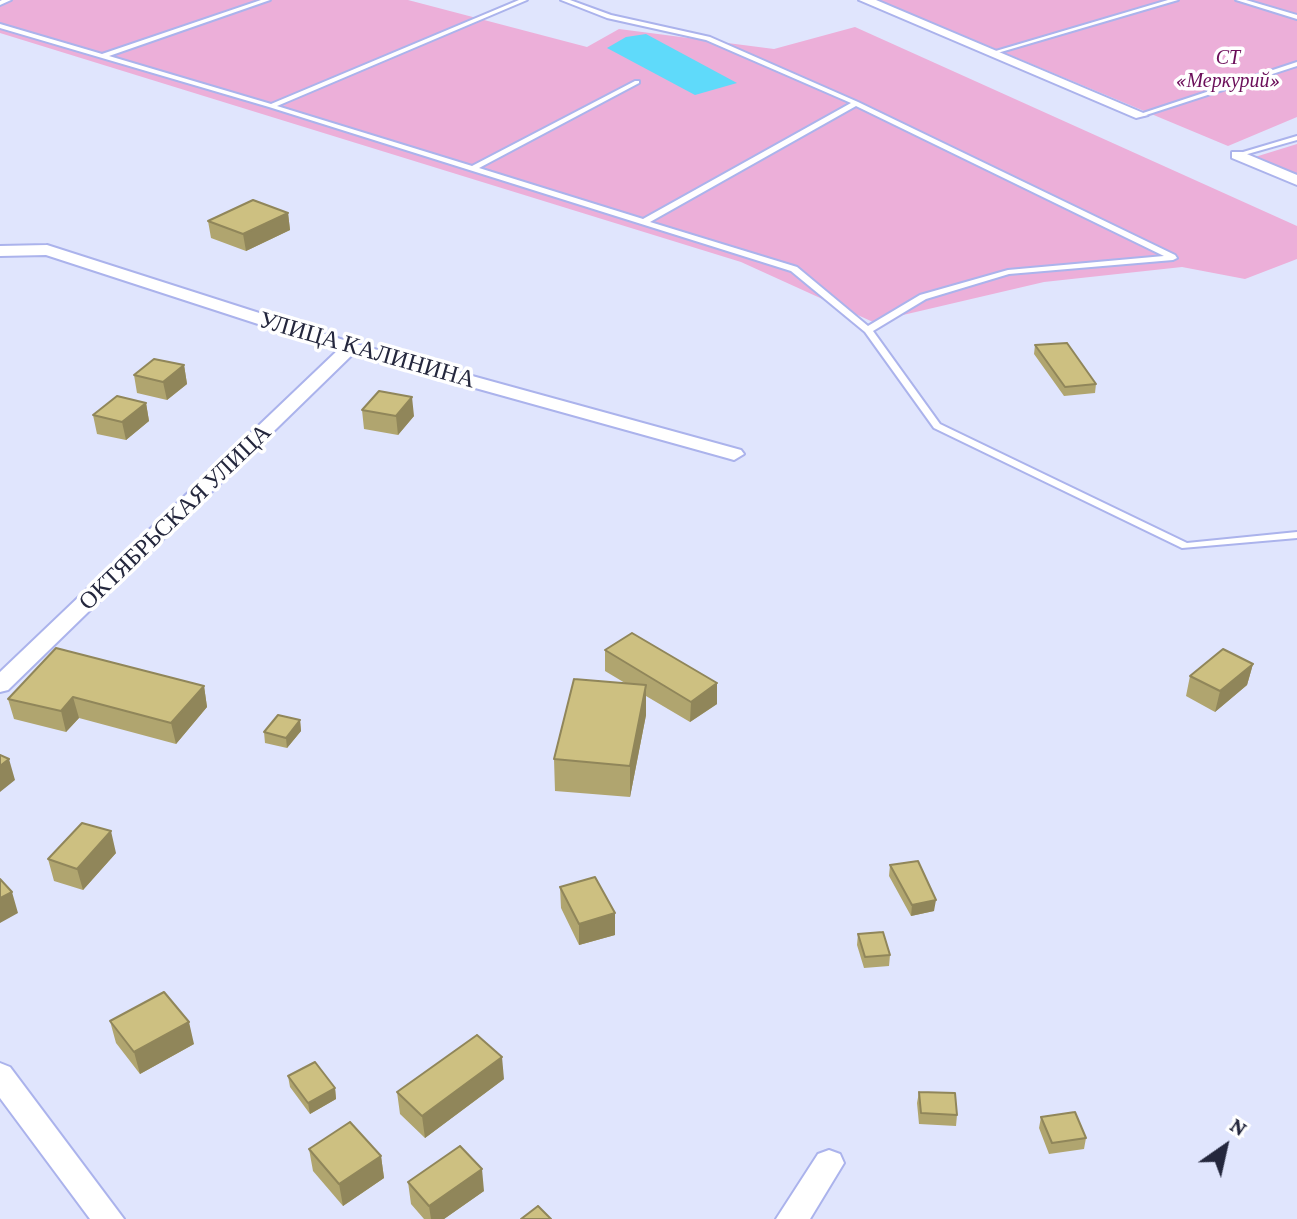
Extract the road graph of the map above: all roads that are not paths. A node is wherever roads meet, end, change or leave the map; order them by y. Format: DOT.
graph roads {
  1 [pos="8,0"];
  2 [pos="267,0"];
  3 [pos="524,0"];
  4 [pos="564,0"];
  5 [pos="865,0"];
  6 [pos="1175,0"];
  7 [pos="1239,0"];
  8 [pos="0,3"];
  9 [pos="1297,17"];
  10 [pos="0,26"];
  11 [pos="992,53"];
  12 [pos="104,56"];
  13 [pos="1297,64"];
  14 [pos="637,82"];
  15 [pos="856,103"];
  16 [pos="271,106"];
  17 [pos="1141,115"];
  18 [pos="1297,138"];
  19 [pos="1237,155"];
  20 [pos="472,169"];
  21 [pos="1297,180"];
  22 [pos="646,221"];
  23 [pos="0,251"];
  24 [pos="868,330"];
  25 [pos="350,348"];
  26 [pos="734,454"];
  27 [pos="1297,535"];
  28 [pos="0,685"];
  29 [pos="0,1075"];
  30 [pos="829,1163"];
  31 [pos="108,1219"];
  32 [pos="792,1219"];
  1 -- 8 [label="lane"];
  2 -- 12 [label="lane"];
  3 -- 16 [label="lane"];
  4 -- 15 [label="lane"];
  5 -- 11 [label="street"];
  6 -- 11 [label="lane"];
  7 -- 9 [label="lane"];
  10 -- 12 [label="lane"];
  11 -- 17 [label="street"];
  12 -- 16 [label="lane"];
  13 -- 17 [label="lane"];
  14 -- 20 [label="lane"];
  15 -- 22 [label="lane"];
  15 -- 24 [label="lane"];
  16 -- 20 [label="lane"];
  18 -- 19 [label="lane"];
  19 -- 21 [label="street"];
  20 -- 22 [label="lane"];
  22 -- 24 [label="lane"];
  23 -- 25 [label="street, УЛИЦА КАЛИНИНА"];
  24 -- 27 [label="lane"];
  25 -- 26 [label="street, УЛИЦА КАЛИНИНА"];
  25 -- 28 [label="street, ОКТЯБРЬСКАЯ УЛИЦА"];
  29 -- 31 [label="street"];
  30 -- 32 [label="street"];
}
